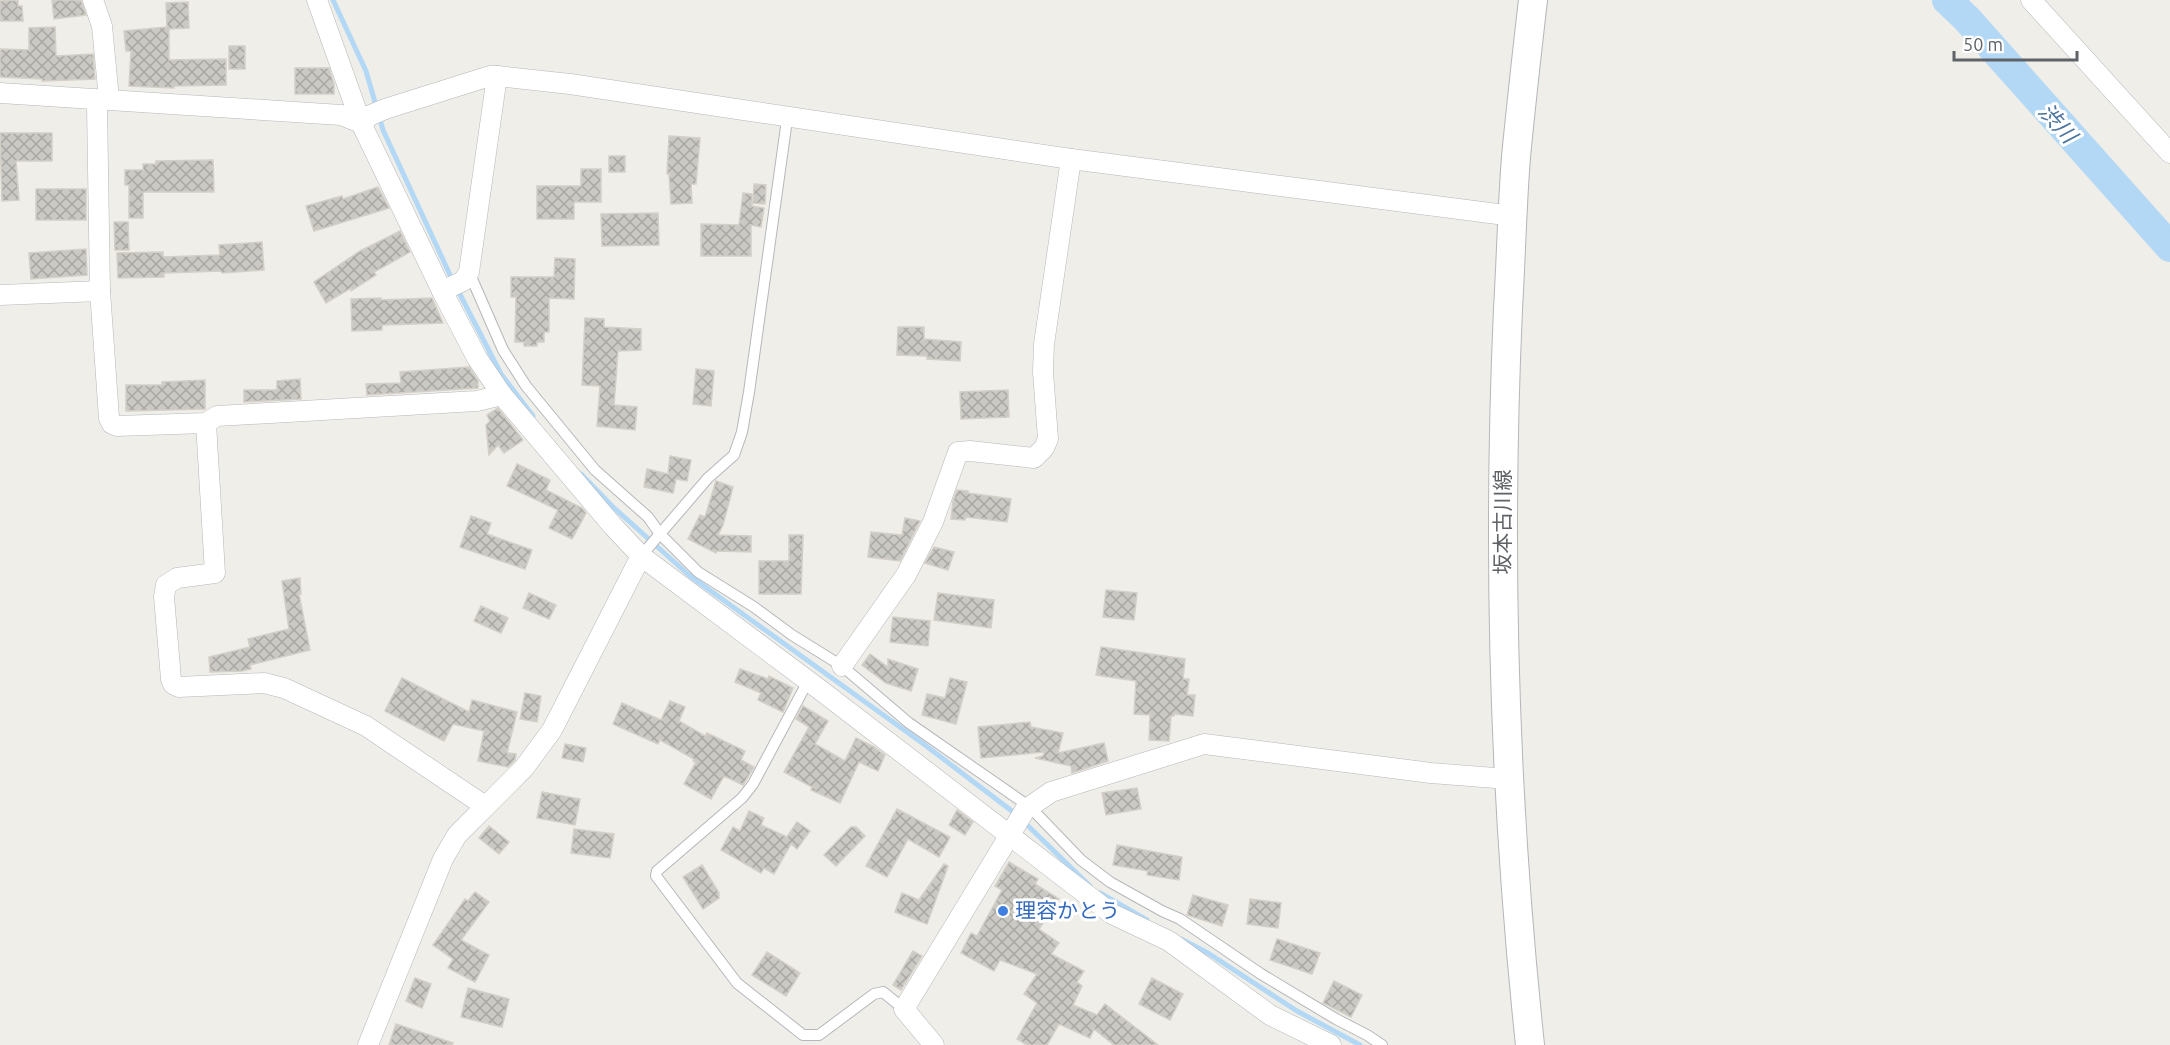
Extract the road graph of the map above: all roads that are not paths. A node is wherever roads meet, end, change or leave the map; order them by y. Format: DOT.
graph roads {
  1 [pos="93,0"];
  2 [pos="317,0"];
  3 [pos="1533,0"];
  4 [pos="2031,0"];
  5 [pos="497,76"];
  6 [pos="0,93"];
  7 [pos="104,100"];
  8 [pos="372,116"];
  9 [pos="785,116"];
  10 [pos="2170,153"];
  11 [pos="1071,159"];
  12 [pos="1513,216"];
  13 [pos="456,283"];
  14 [pos="100,291"];
  15 [pos="0,295"];
  16 [pos="502,394"];
  17 [pos="206,423"];
  18 [pos="658,535"];
  19 [pos="643,553"];
  20 [pos="842,666"];
  21 [pos="808,681"];
  22 [pos="1508,779"];
  23 [pos="485,806"];
  24 [pos="1028,809"];
  25 [pos="1011,835"];
  26 [pos="904,1009"];
  27 [pos="1322,1043"];
  28 [pos="368,1045"];
  29 [pos="934,1045"];
  30 [pos="1382,1045"];
  31 [pos="1530,1045"];
  1 -- 7 [label="street"];
  2 -- 8 [label="street"];
  3 -- 12 [label="main road, 坂本古川線"];
  4 -- 10 [label="street"];
  5 -- 8 [label="street"];
  5 -- 9 [label="street"];
  5 -- 13 [label="street"];
  6 -- 7 [label="street"];
  7 -- 8 [label="street"];
  7 -- 14 [label="street"];
  8 -- 13 [label="street"];
  9 -- 11 [label="street"];
  9 -- 18 [label="lane"];
  11 -- 12 [label="street"];
  11 -- 20 [label="street"];
  12 -- 22 [label="main road, 坂本古川線"];
  13 -- 16 [label="street"];
  13 -- 18 [label="lane"];
  14 -- 15 [label="street"];
  14 -- 17 [label="street"];
  16 -- 17 [label="street"];
  16 -- 19 [label="street"];
  17 -- 23 [label="street"];
  18 -- 19 [label="lane"];
  18 -- 20 [label="lane"];
  19 -- 21 [label="street"];
  19 -- 23 [label="street"];
  20 -- 24 [label="lane"];
  21 -- 25 [label="street"];
  21 -- 26 [label="lane"];
  22 -- 24 [label="street"];
  22 -- 31 [label="main road, 坂本古川線"];
  23 -- 28 [label="street"];
  24 -- 25 [label="street"];
  24 -- 30 [label="lane"];
  25 -- 26 [label="street"];
  25 -- 27 [label="street"];
  26 -- 29 [label="street"];
}
